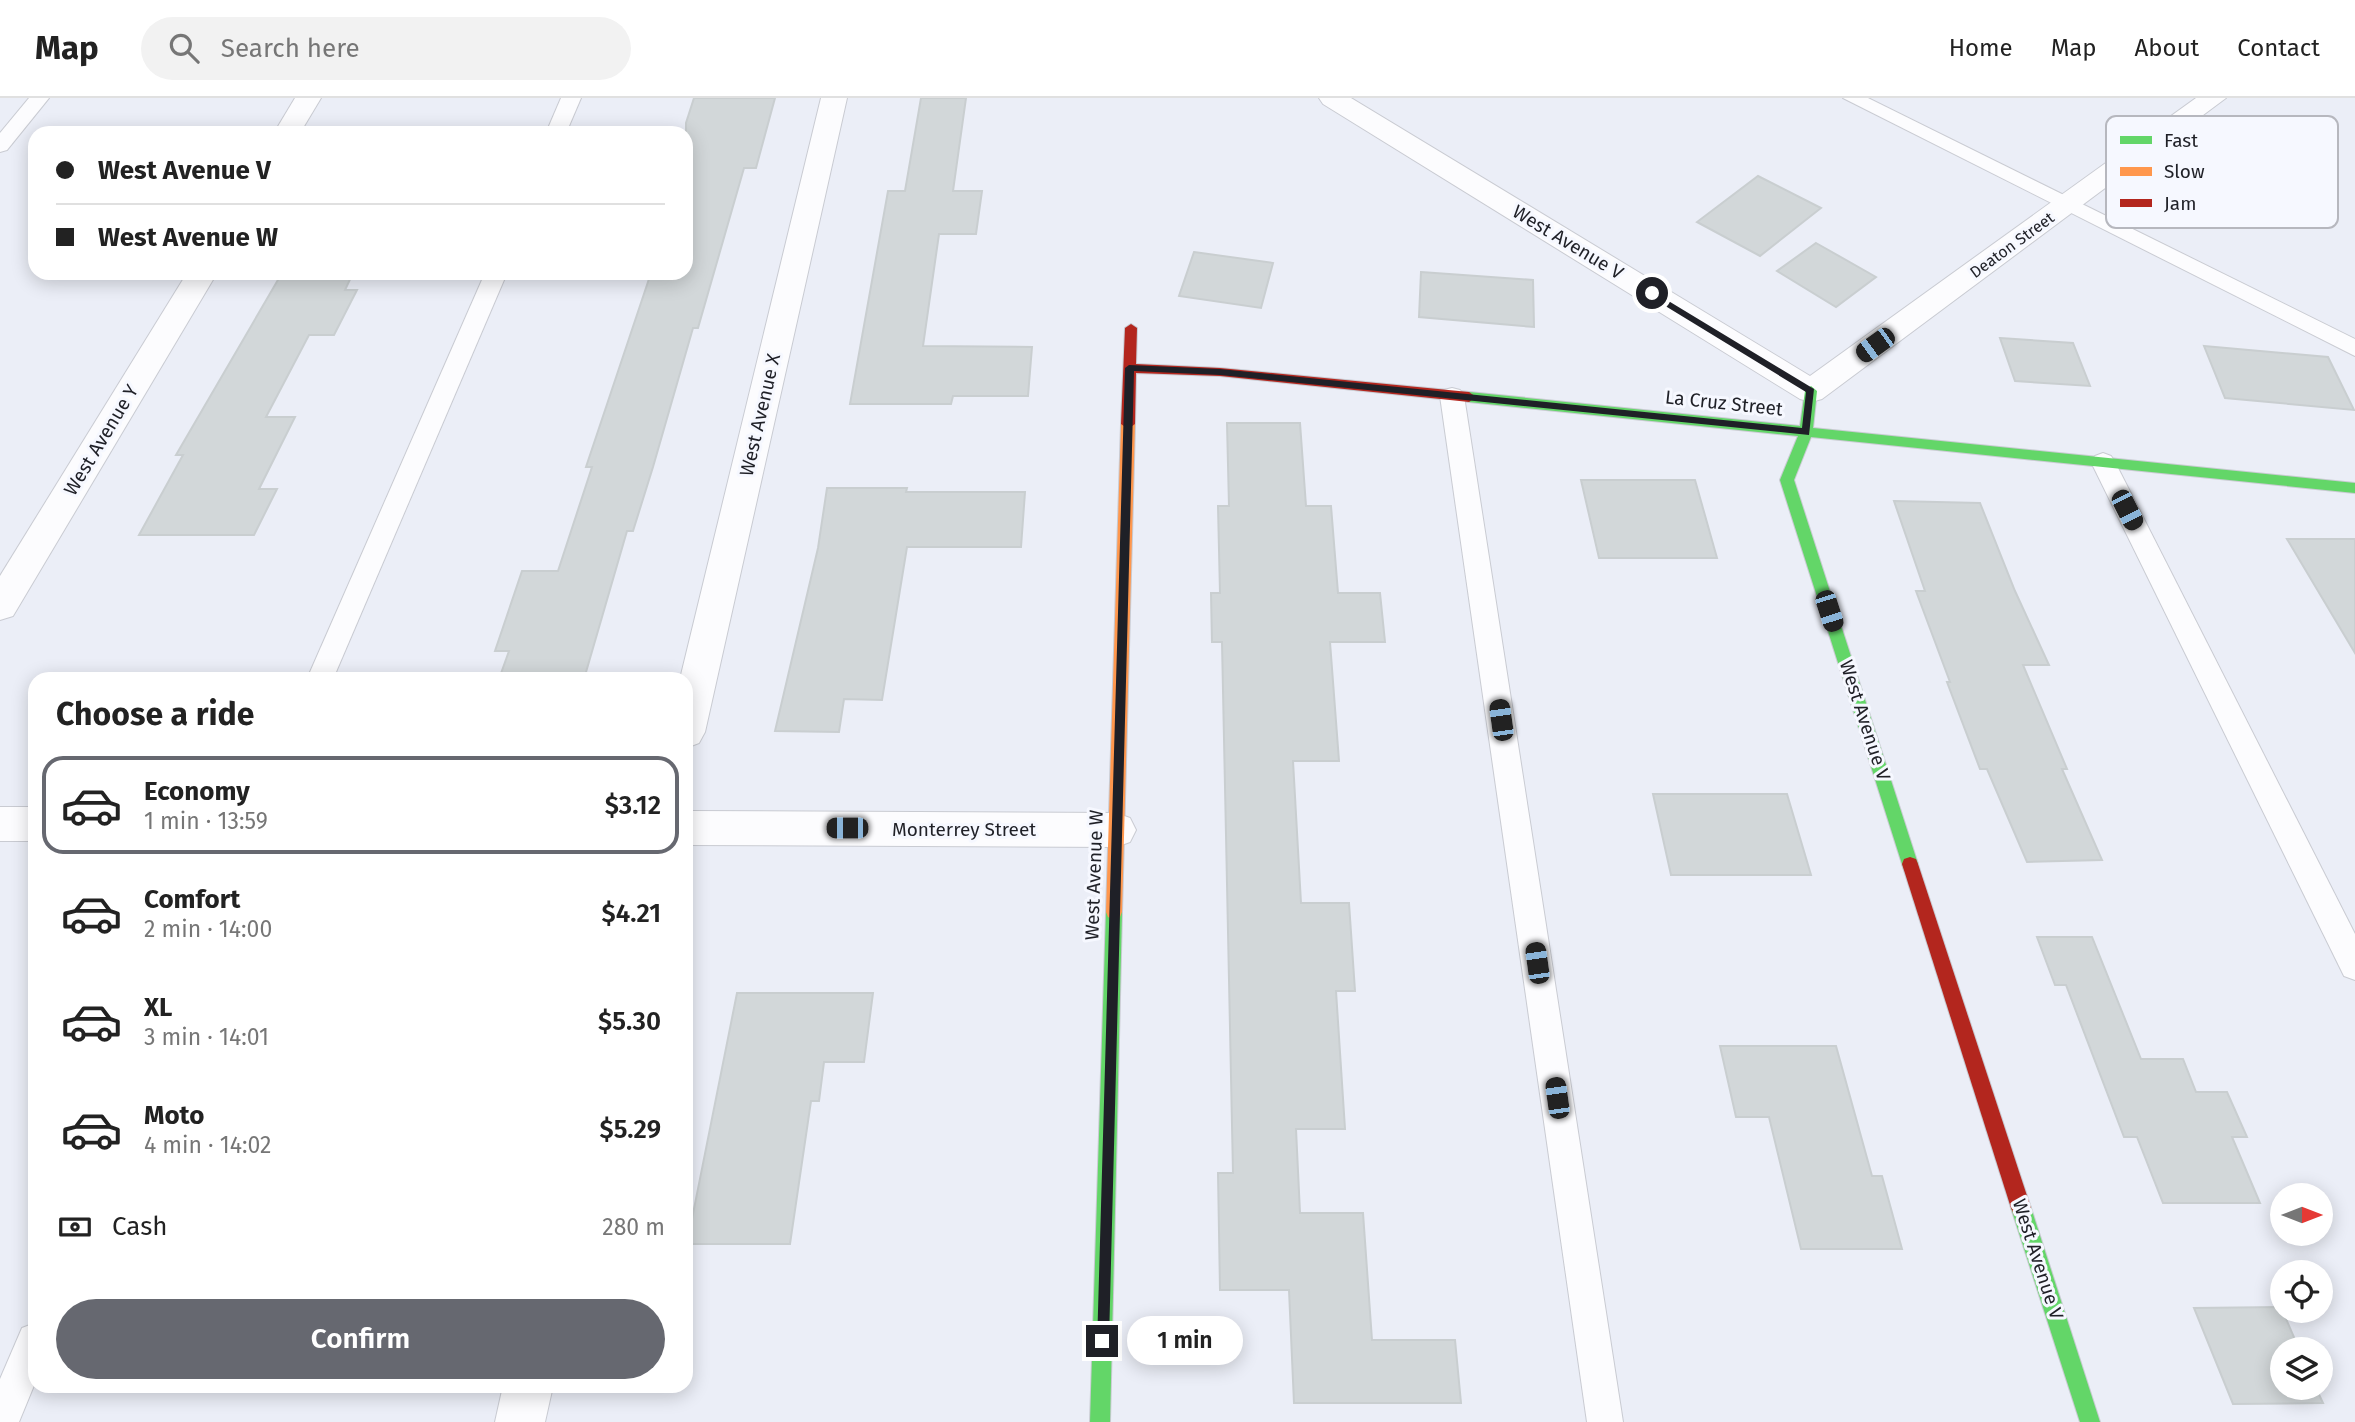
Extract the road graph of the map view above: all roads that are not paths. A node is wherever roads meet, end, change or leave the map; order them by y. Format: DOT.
graph roads {
  1 [pos="39,98"];
  2 [pos="308,98"];
  3 [pos="571,98"];
  4 [pos="834,98"];
  5 [pos="1332,98"];
  6 [pos="1853,98"];
  7 [pos="2213,98"];
  8 [pos="2188,116"];
  9 [pos="291,126"];
  10 [pos="559,126"];
  11 [pos="0,146"];
  12 [pos="2106,176"];
  13 [pos="2067,205"];
  14 [pos="2106,224"];
  15 [pos="2113,228"];
  16 [pos="198,280"];
  17 [pos="493,280"];
  18 [pos="1130,328"];
  19 [pos="2355,348"];
  20 [pos="1129,368"];
  21 [pos="1811,391"];
  22 [pos="1452,396"];
  23 [pos="1806,432"];
  24 [pos="2102,463"];
  25 [pos="2355,488"];
  26 [pos="0,606"];
  27 [pos="323,672"];
  28 [pos="693,702"];
  29 [pos="0,824"];
  30 [pos="28,824"];
  31 [pos="693,828"];
  32 [pos="1116,830"];
  33 [pos="2355,966"];
  34 [pos="28,1357"];
  35 [pos="526,1393"];
  36 [pos="0,1422"];
  37 [pos="520,1422"];
  38 [pos="1100,1422"];
  39 [pos="1605,1422"];
  40 [pos="2091,1422"];
  1 -- 11 [label="lane"];
  2 -- 9 [label="street"];
  3 -- 10 [label="lane"];
  4 -- 28 [label="street, West Avenue X"];
  5 -- 21 [label="street, West Avenue V"];
  6 -- 13 [label="lane"];
  7 -- 8 [label="street, Deaton Street"];
  12 -- 13 [label="street, Deaton Street"];
  13 -- 14 [label="lane"];
  13 -- 21 [label="street, Deaton Street"];
  15 -- 19 [label="lane"];
  16 -- 26 [label="street, West Avenue Y"];
  17 -- 27 [label="lane"];
  18 -- 20 [label="street, West Avenue W"];
  20 -- 22 [label="street, La Cruz Street"];
  20 -- 32 [label="street, West Avenue W"];
  21 -- 23 [label="street, West Avenue V"];
  22 -- 23 [label="street, La Cruz Street"];
  22 -- 39 [label="lane"];
  23 -- 24 [label="street, La Cruz Street"];
  23 -- 40 [label="street, West Avenue V"];
  24 -- 25 [label="street, La Cruz Street"];
  24 -- 33 [label="lane"];
  29 -- 30 [label="street"];
  31 -- 32 [label="street, Monterrey Street"];
  32 -- 38 [label="street, West Avenue W"];
  34 -- 36 [label="lane"];
  35 -- 37 [label="street"];
}
